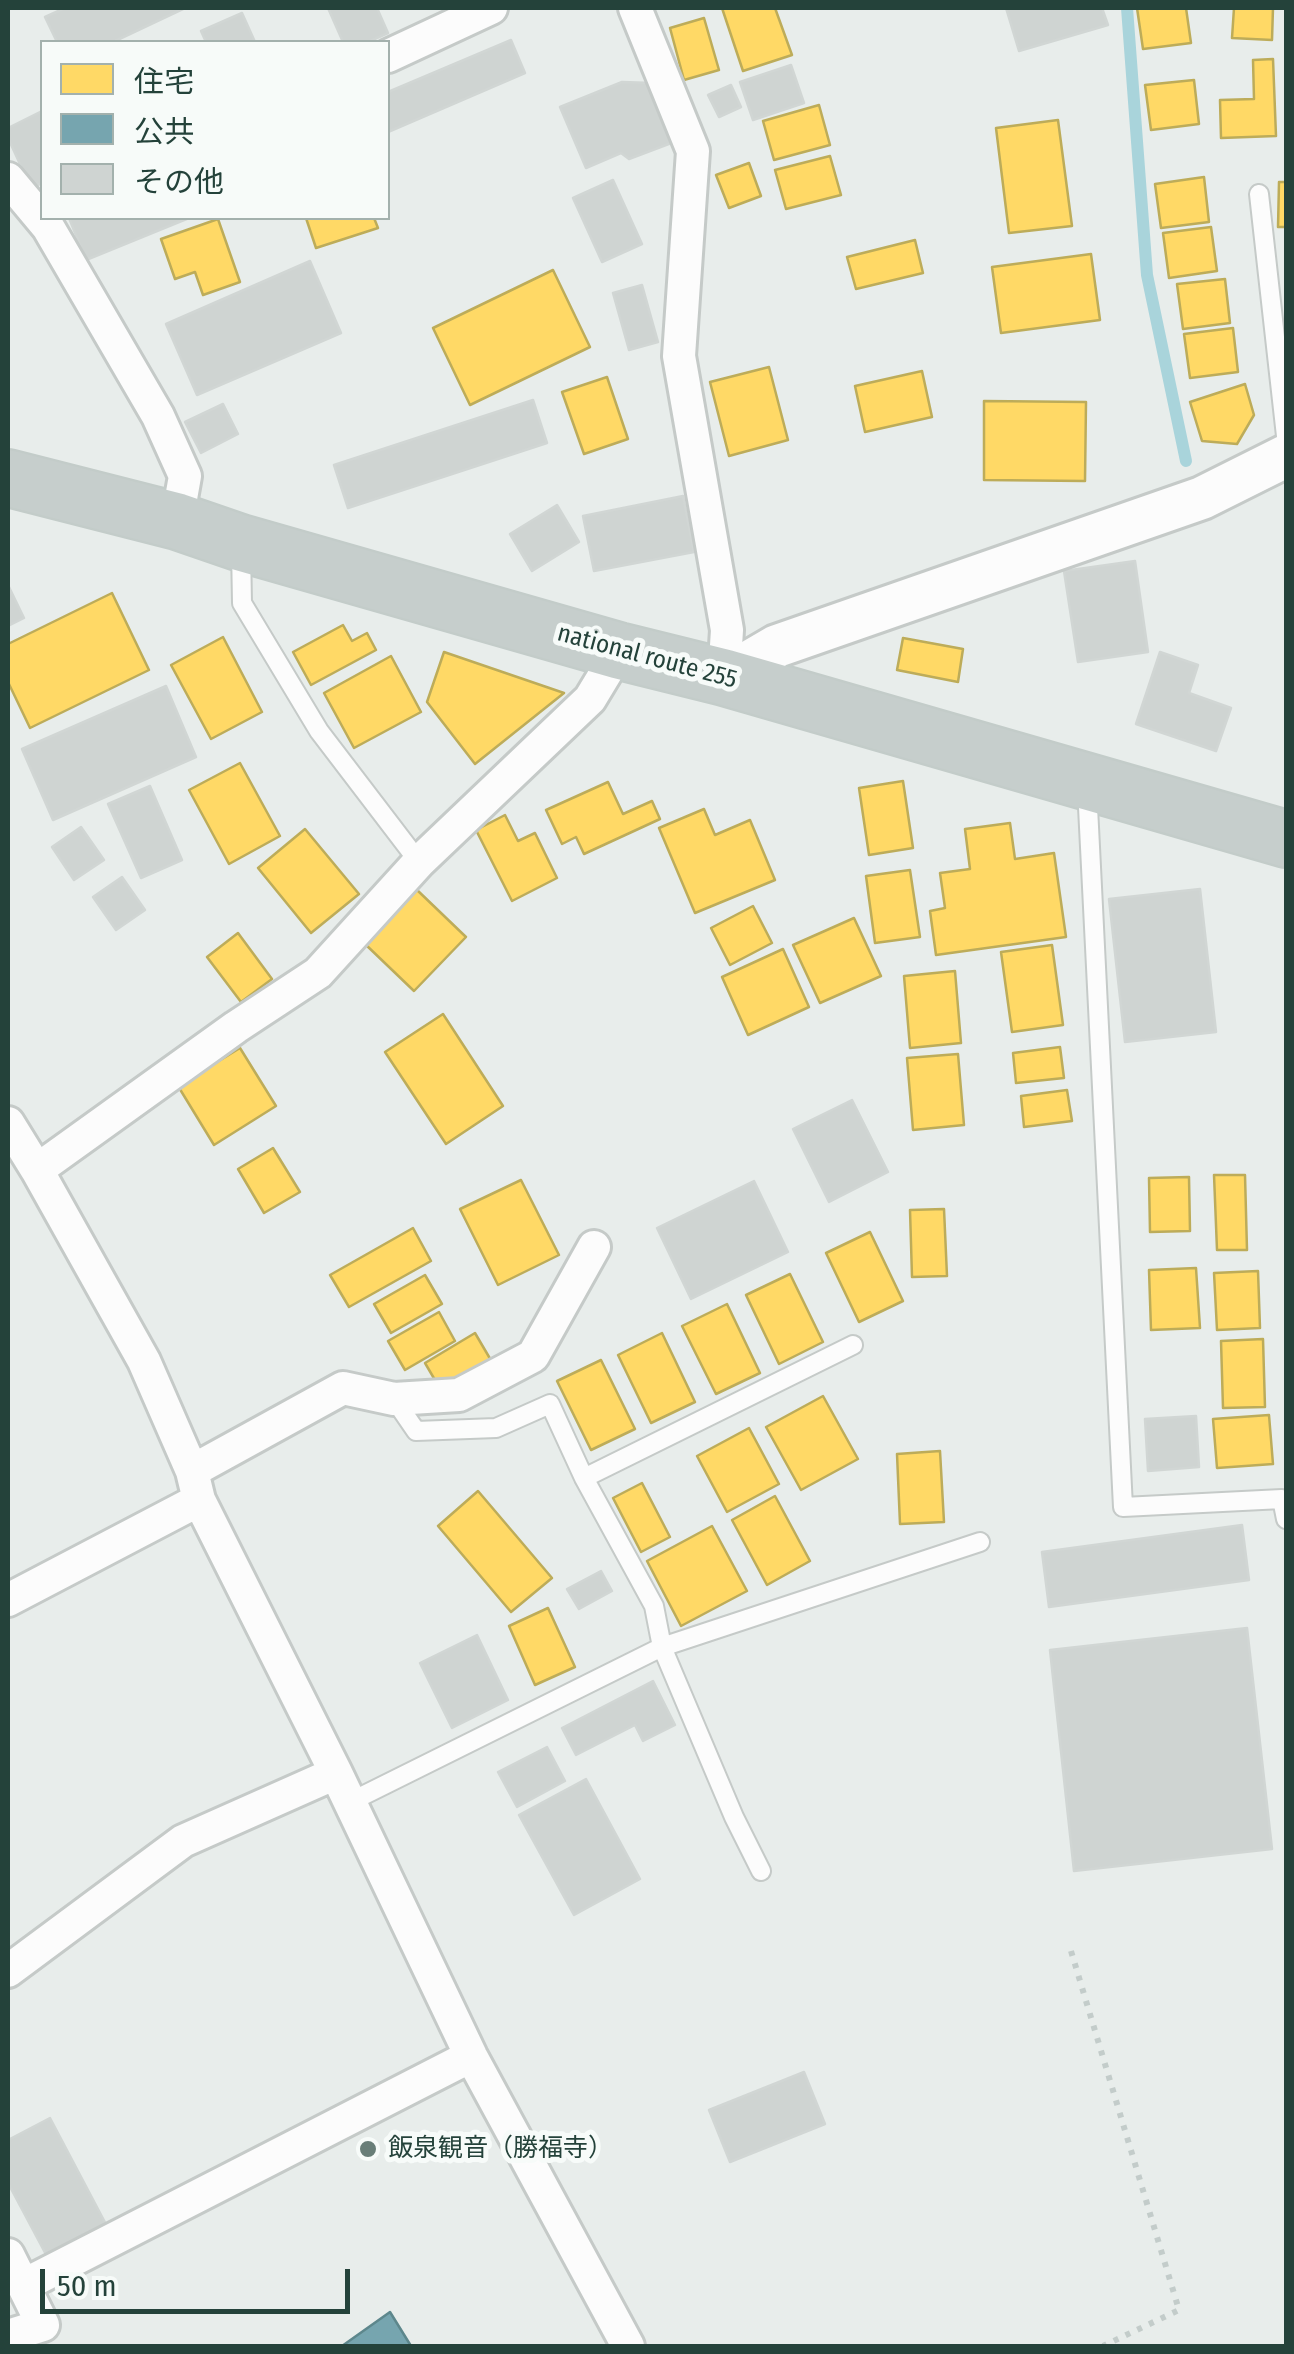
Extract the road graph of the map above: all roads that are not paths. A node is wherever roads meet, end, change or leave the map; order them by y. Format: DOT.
graph roads {
  1 [pos="490,8"];
  2 [pos="635,8"];
  3 [pos="390,55"];
  4 [pos="8,179"];
  5 [pos="1260,194"];
  6 [pos="40,216"];
  7 [pos="43,220"];
  8 [pos="1286,436"];
  9 [pos="1286,456"];
  10 [pos="8,478"];
  11 [pos="177,522"];
  12 [pos="241,543"];
  13 [pos="619,652"];
  14 [pos="724,677"];
  15 [pos="1086,782"];
  16 [pos="1286,839"];
  17 [pos="419,862"];
  18 [pos="8,1123"];
  19 [pos="37,1170"];
  20 [pos="594,1246"];
  21 [pos="853,1345"];
  22 [pos="394,1399"];
  23 [pos="584,1478"];
  24 [pos="195,1486"];
  25 [pos="1286,1519"];
  26 [pos="980,1542"];
  27 [pos="8,1600"];
  28 [pos="662,1647"];
  29 [pos="343,1788"];
  30 [pos="760,1871"];
  31 [pos="8,1971"];
  32 [pos="471,2056"];
  33 [pos="8,2254"];
  34 [pos="24,2285"];
  35 [pos="8,2336"];
  36 [pos="49,2336"];
  37 [pos="628,2346"];
  1 -- 3 [label="street"];
  2 -- 14 [label="street"];
  4 -- 6 [label="street"];
  5 -- 8 [label="lane"];
  7 -- 11 [label="street"];
  9 -- 14 [label="street"];
  10 -- 11 [label="highway, national route 255"];
  11 -- 12 [label="highway, national route 255"];
  12 -- 13 [label="highway, national route 255"];
  12 -- 17 [label="lane"];
  13 -- 14 [label="highway, national route 255"];
  13 -- 17 [label="street"];
  14 -- 15 [label="highway, national route 255"];
  15 -- 16 [label="highway, national route 255"];
  15 -- 25 [label="lane"];
  17 -- 19 [label="street"];
  18 -- 19 [label="street"];
  19 -- 24 [label="street"];
  20 -- 22 [label="street"];
  21 -- 23 [label="lane"];
  22 -- 23 [label="lane"];
  22 -- 24 [label="street"];
  23 -- 28 [label="lane"];
  24 -- 27 [label="street"];
  24 -- 29 [label="street"];
  26 -- 28 [label="lane"];
  28 -- 29 [label="lane"];
  28 -- 30 [label="lane"];
  29 -- 31 [label="street"];
  29 -- 32 [label="street"];
  32 -- 34 [label="street"];
  32 -- 37 [label="street"];
  33 -- 34 [label="street"];
  34 -- 36 [label="street"];
  35 -- 36 [label="street"];
}
